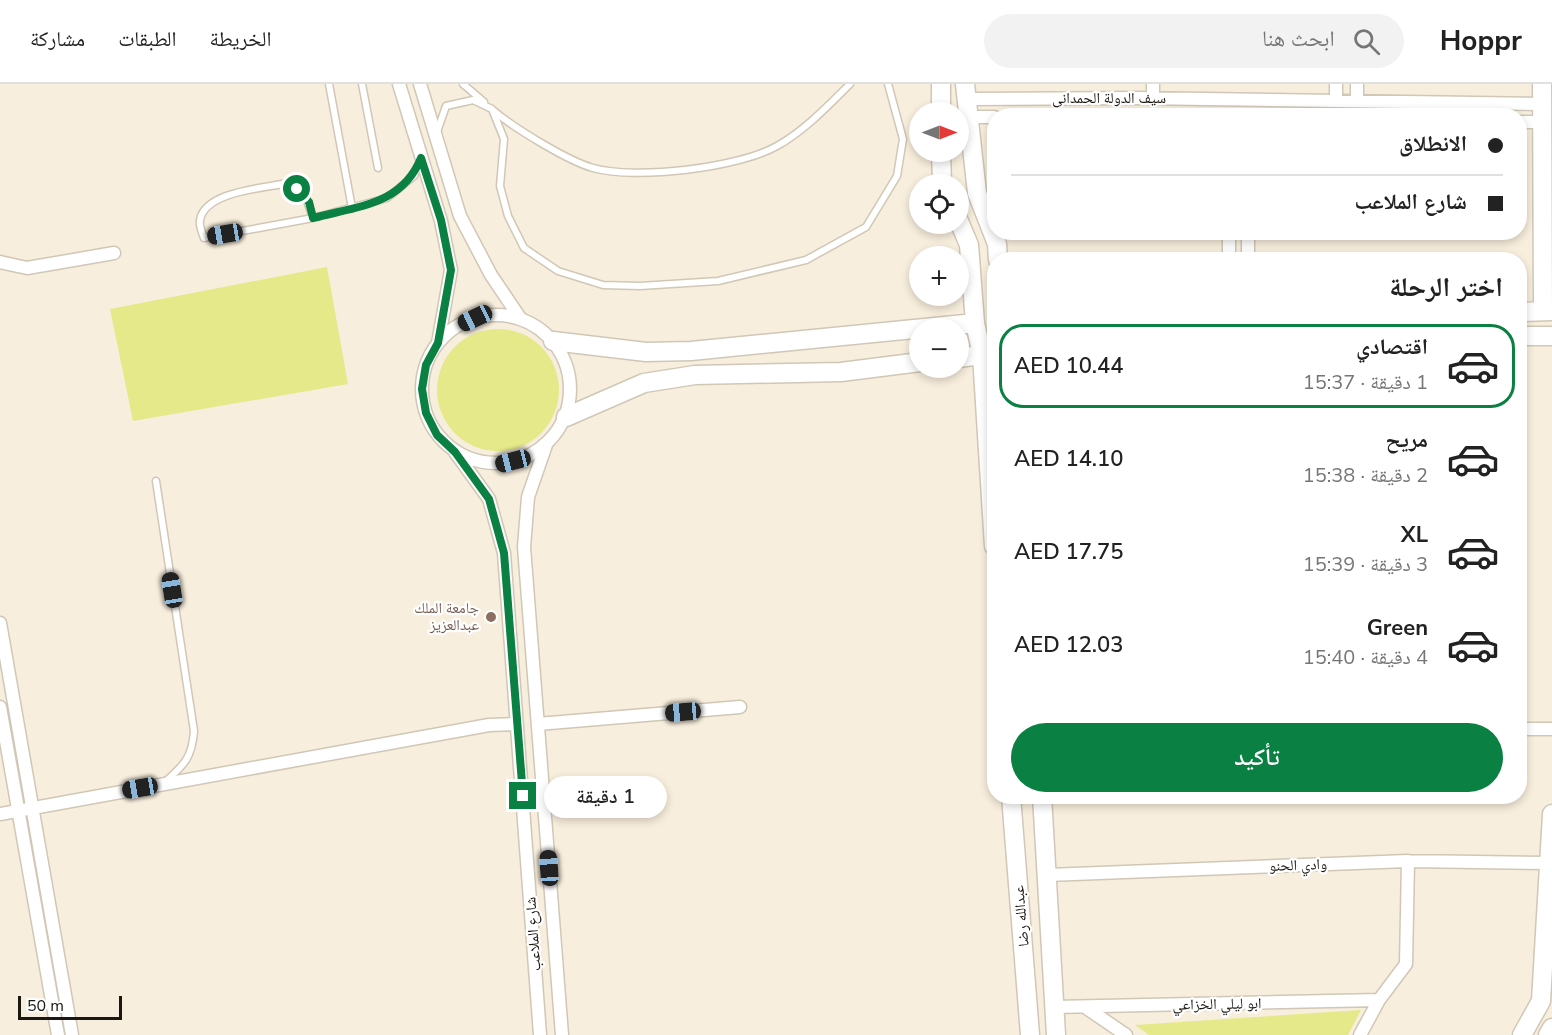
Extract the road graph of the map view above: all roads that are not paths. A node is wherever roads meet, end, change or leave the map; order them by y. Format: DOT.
graph roads {
  1 [pos="329,84"];
  2 [pos="362,84"];
  3 [pos="399,84"];
  4 [pos="420,84"];
  5 [pos="463,84"];
  6 [pos="850,84"];
  7 [pos="888,84"];
  8 [pos="941,84"];
  9 [pos="1137,84"];
  10 [pos="1153,84"];
  11 [pos="1336,84"];
  12 [pos="1357,84"];
  13 [pos="1542,84"];
  14 [pos="1137,98"];
  15 [pos="1153,98"];
  16 [pos="966,100"];
  17 [pos="1336,101"];
  18 [pos="1357,101"];
  19 [pos="941,102"];
  20 [pos="1465,108"];
  21 [pos="492,109"];
  22 [pos="1527,112"];
  23 [pos="987,113"];
  24 [pos="1542,113"];
  25 [pos="1527,119"];
  26 [pos="435,135"];
  27 [pos="421,158"];
  28 [pos="378,168"];
  29 [pos="352,208"];
  30 [pos="313,218"];
  31 [pos="987,218"];
  32 [pos="964,234"];
  33 [pos="114,253"];
  34 [pos="0,262"];
  35 [pos="1548,311"];
  36 [pos="1527,312"];
  37 [pos="520,318"];
  38 [pos="975,323"];
  39 [pos="1527,336"];
  40 [pos="1552,336"];
  41 [pos="553,341"];
  42 [pos="438,343"];
  43 [pos="982,355"];
  44 [pos="969,357"];
  45 [pos="909,363"];
  46 [pos="566,417"];
  47 [pos="987,435"];
  48 [pos="546,445"];
  49 [pos="455,452"];
  50 [pos="156,481"];
  51 [pos="0,623"];
  52 [pos="0,707"];
  53 [pos="740,707"];
  54 [pos="517,724"];
  55 [pos="538,724"];
  56 [pos="1527,729"];
  57 [pos="1552,729"];
  58 [pos="162,784"];
  59 [pos="1012,804"];
  60 [pos="1043,804"];
  61 [pos="32,807"];
  62 [pos="18,810"];
  63 [pos="0,814"];
  64 [pos="1552,814"];
  65 [pos="1552,828"];
  66 [pos="1408,861"];
  67 [pos="1549,863"];
  68 [pos="1048,875"];
  69 [pos="1380,1000"];
  70 [pos="1055,1007"];
  71 [pos="1085,1007"];
  72 [pos="1552,1028"];
  73 [pos="58,1035"];
  74 [pos="72,1035"];
  75 [pos="540,1035"];
  76 [pos="562,1035"];
  77 [pos="1030,1035"];
  78 [pos="1056,1035"];
  79 [pos="1126,1035"];
  80 [pos="1360,1035"];
  81 [pos="1522,1035"];
  82 [pos="1548,1035"];
  1 -- 29 [label="lane"];
  2 -- 28 [label="lane"];
  3 -- 27 [label="street"];
  4 -- 26 [label="street"];
  5 -- 21 [label="lane"];
  6 -- 21 [label="lane"];
  7 -- 21 [label="lane"];
  8 -- 19 [label="street"];
  9 -- 14 [label="street"];
  10 -- 15 [label="street"];
  11 -- 17 [label="street"];
  12 -- 18 [label="street"];
  13 -- 24 [label="street"];
  14 -- 15 [label="street, سيف الدولة الحمداني"];
  14 -- 16 [label="street, سيف الدولة الحمداني"];
  15 -- 17 [label="street, سيف الدولة الحمداني"];
  16 -- 23 [label="street"];
  16 -- 31 [label="street"];
  17 -- 18 [label="street, سيف الدولة الحمداني"];
  18 -- 20 [label="street, سيف الدولة الحمداني"];
  21 -- 26 [label="lane"];
  22 -- 24 [label="street, سيف الدولة الحمداني"];
  24 -- 25 [label="street"];
  24 -- 35 [label="street"];
  26 -- 37 [label="street"];
  27 -- 29 [label="lane"];
  27 -- 42 [label="street"];
  29 -- 30 [label="lane"];
  30 -- 30 [label="lane"];
  32 -- 38 [label="street"];
  33 -- 34 [label="street"];
  35 -- 36 [label="street"];
  37 -- 41 [label="street"];
  37 -- 42 [label="street"];
  38 -- 41 [label="street"];
  38 -- 43 [label="street"];
  39 -- 40 [label="street"];
  41 -- 46 [label="street"];
  42 -- 49 [label="street"];
  43 -- 44 [label="street"];
  43 -- 47 [label="street"];
  45 -- 46 [label="street"];
  46 -- 48 [label="street"];
  48 -- 49 [label="street"];
  48 -- 55 [label="street, شارع الملاعب"];
  49 -- 54 [label="street, شارع الملاعب"];
  50 -- 58 [label="lane"];
  51 -- 61 [label="street"];
  52 -- 62 [label="street"];
  53 -- 55 [label="street"];
  54 -- 58 [label="street"];
  54 -- 75 [label="street, شارع الملاعب"];
  55 -- 76 [label="street, شارع الملاعب"];
  56 -- 57 [label="street"];
  58 -- 61 [label="street"];
  59 -- 77 [label="street, عبدالله رضا"];
  60 -- 68 [label="street, عبدالله رضا"];
  61 -- 62 [label="street"];
  61 -- 74 [label="street"];
  62 -- 63 [label="street"];
  62 -- 73 [label="street"];
  64 -- 65 [label="street"];
  65 -- 67 [label="street"];
  66 -- 67 [label="street, وادي الحنو"];
  66 -- 68 [label="street, وادي الحنو"];
  66 -- 69 [label="street"];
  67 -- 81 [label="street"];
  68 -- 70 [label="street, عبدالله رضا"];
  69 -- 71 [label="street, ابو ليلي الخزاعي"];
  69 -- 80 [label="street"];
  70 -- 71 [label="street, ابو ليلي الخزاعي"];
  70 -- 78 [label="street, عبدالله رضا"];
  71 -- 79 [label="street"];
  72 -- 82 [label="street"];
}
